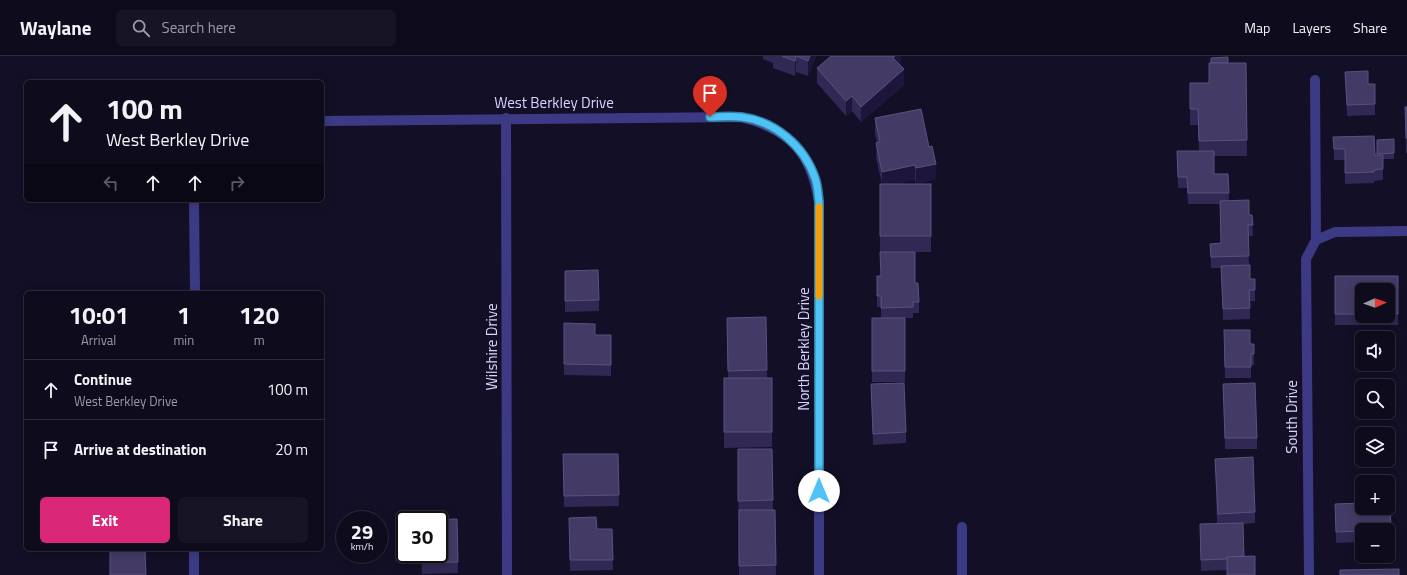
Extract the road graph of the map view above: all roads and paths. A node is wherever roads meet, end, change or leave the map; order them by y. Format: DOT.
graph roads {
  1 [pos="1315,80"];
  2 [pos="506,118"];
  3 [pos="324,121"];
  4 [pos="783,134"];
  5 [pos="194,202"];
  6 [pos="1407,231"];
  7 [pos="1316,240"];
  8 [pos="195,291"];
  9 [pos="962,526"];
  10 [pos="194,551"];
  11 [pos="194,575"];
  12 [pos="507,575"];
  13 [pos="819,575"];
  14 [pos="962,575"];
  15 [pos="1309,575"];
  1 -- 7 [label="street"];
  2 -- 3 [label="street, West Berkley Drive"];
  2 -- 4 [label="street, West Berkley Drive"];
  2 -- 12 [label="street, Wilshire Drive"];
  4 -- 13 [label="street, North Berkley Drive"];
  5 -- 8 [label="street"];
  6 -- 7 [label="street"];
  7 -- 15 [label="street, South Drive"];
  9 -- 14 [label="street"];
  10 -- 11 [label="street"];
}
